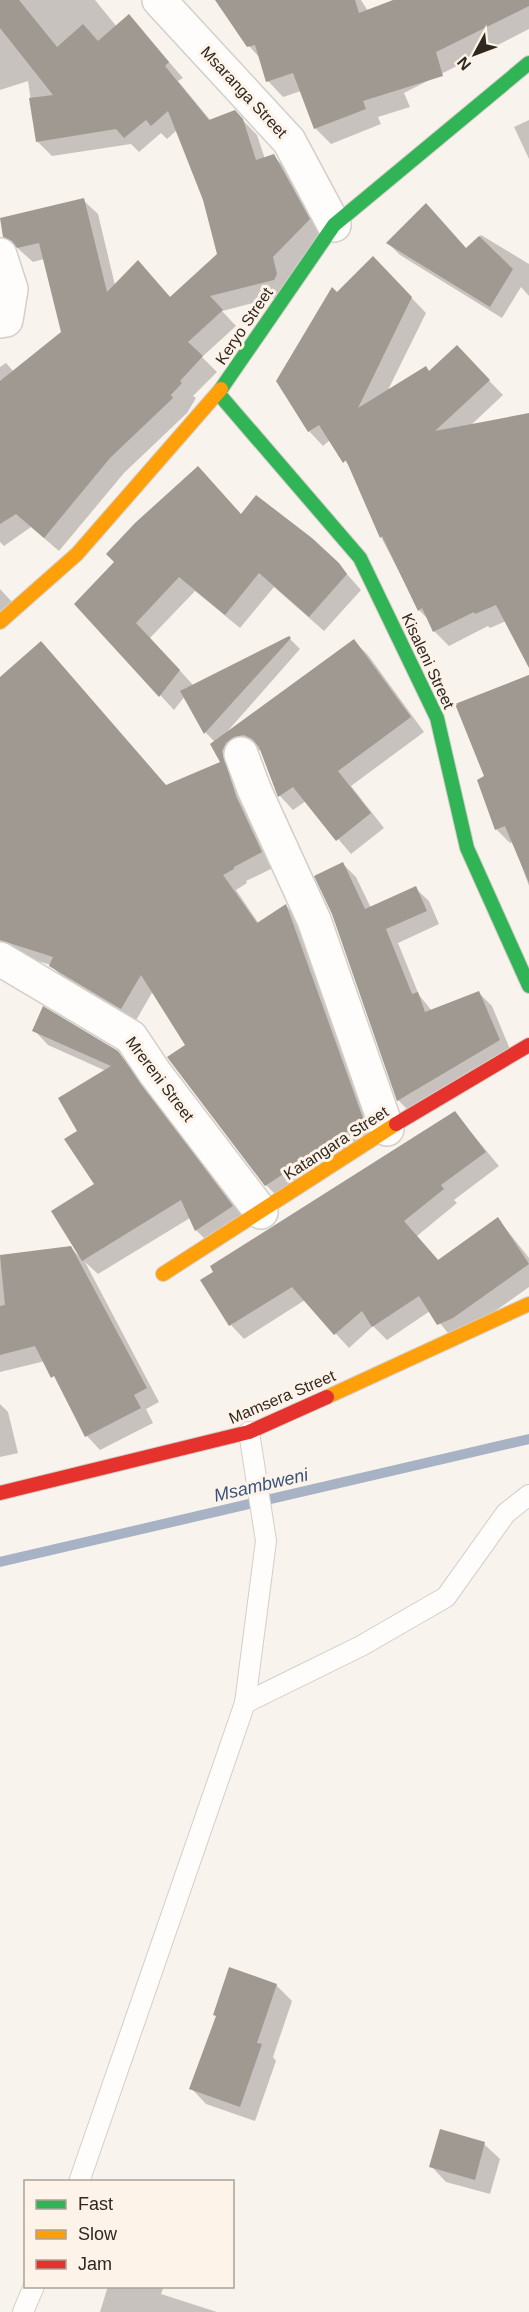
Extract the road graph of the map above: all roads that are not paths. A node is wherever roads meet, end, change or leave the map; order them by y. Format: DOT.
graph roads {
  1 [pos="159,0"];
  2 [pos="529,63"];
  3 [pos="334,225"];
  4 [pos="0,255"];
  5 [pos="0,321"];
  6 [pos="218,393"];
  7 [pos="0,622"];
  8 [pos="242,754"];
  9 [pos="0,959"];
  10 [pos="529,986"];
  11 [pos="529,1046"];
  12 [pos="387,1129"];
  13 [pos="261,1212"];
  14 [pos="163,1274"];
  15 [pos="529,1304"];
  16 [pos="249,1432"];
  17 [pos="0,1493"];
  18 [pos="529,1495"];
  19 [pos="245,1703"];
  20 [pos="79,2180"];
  21 [pos="33,2288"];
  22 [pos="23,2312"];
  1 -- 3 [label="street, Msaranga Street"];
  2 -- 3 [label="street, Keryo Street"];
  3 -- 6 [label="street, Keryo Street"];
  4 -- 5 [label="street"];
  6 -- 7 [label="street, Keryo Street"];
  6 -- 10 [label="street, Kisaleni Street"];
  8 -- 12 [label="street"];
  9 -- 13 [label="street, Mrereni Street"];
  11 -- 12 [label="street, Katangara Street"];
  12 -- 13 [label="street, Katangara Street"];
  13 -- 14 [label="street, Katangara Street"];
  15 -- 16 [label="street, Mamsera Street"];
  16 -- 17 [label="street, Mamsera Street"];
  16 -- 19 [label="lane"];
  18 -- 19 [label="lane"];
  19 -- 20 [label="lane"];
  21 -- 22 [label="lane"];
}
